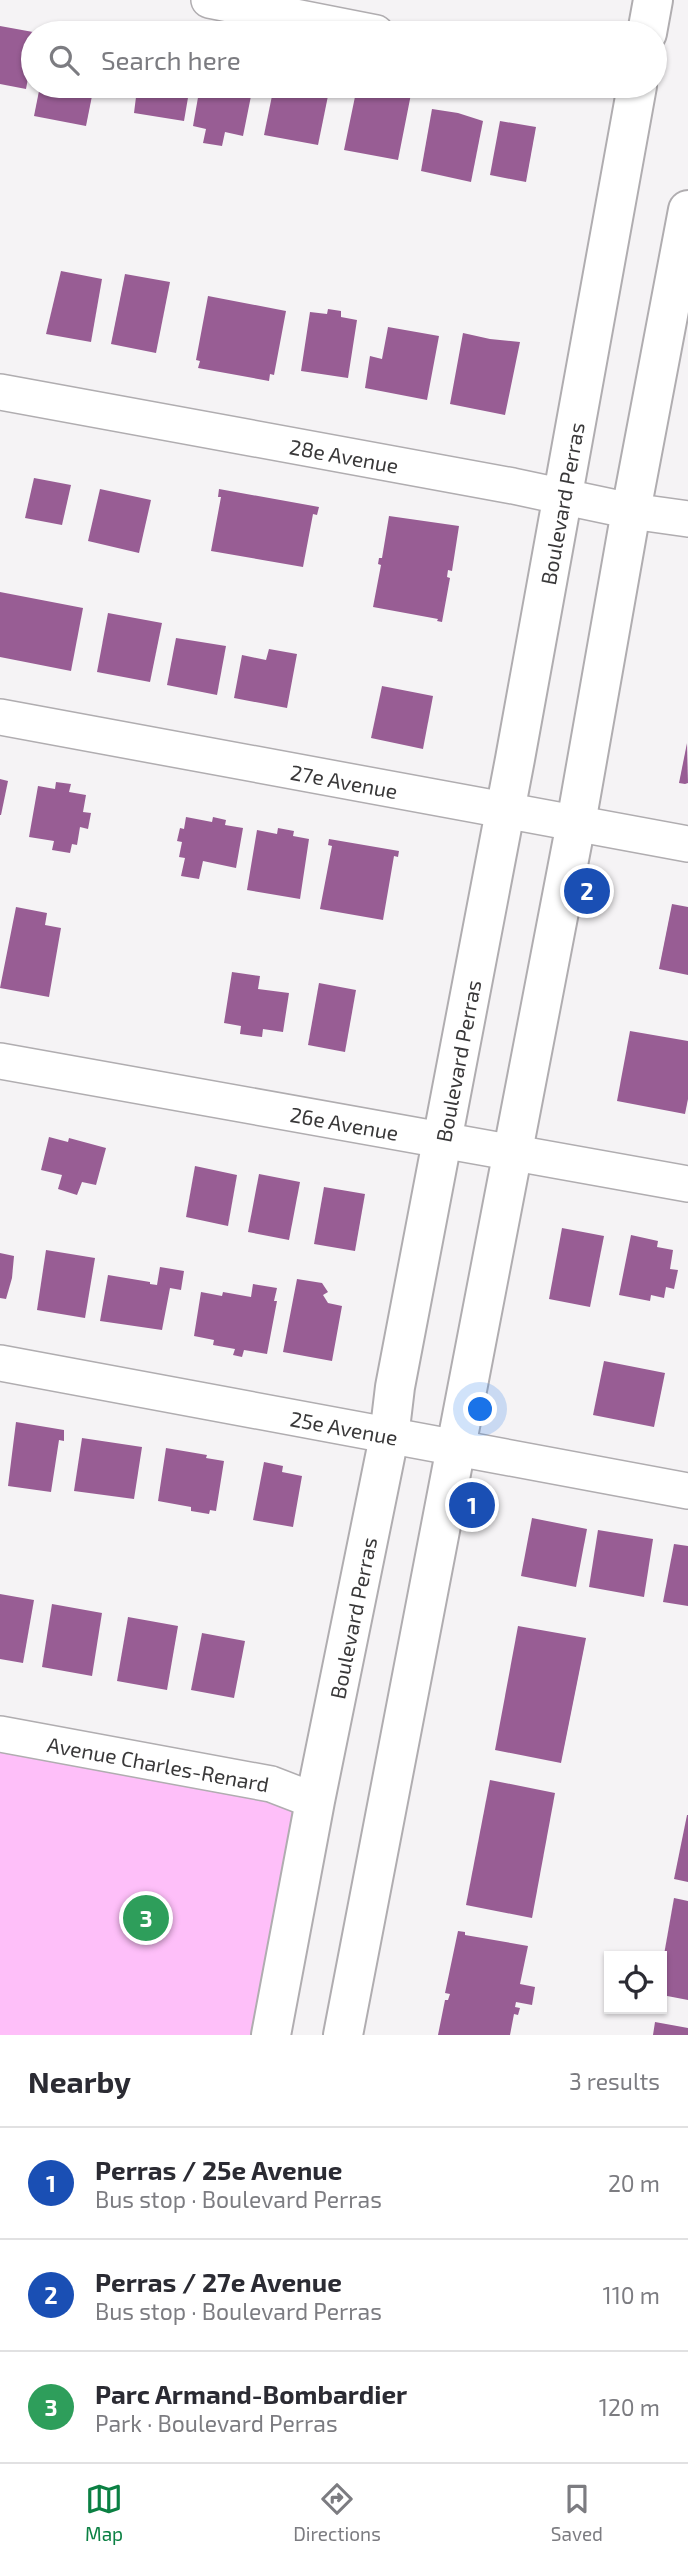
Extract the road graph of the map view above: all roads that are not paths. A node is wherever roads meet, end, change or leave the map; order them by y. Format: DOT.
graph roads {
  1 [pos="209,0"];
  2 [pos="653,0"];
  3 [pos="315,21"];
  4 [pos="649,21"];
  5 [pos="634,98"];
  6 [pos="688,210"];
  7 [pos="0,392"];
  8 [pos="561,498"];
  9 [pos="631,511"];
  10 [pos="688,519"];
  11 [pos="0,718"];
  12 [pos="504,809"];
  13 [pos="576,823"];
  14 [pos="688,844"];
  15 [pos="0,1061"];
  16 [pos="441,1139"];
  17 [pos="514,1152"];
  18 [pos="688,1184"];
  19 [pos="0,1363"];
  20 [pos="389,1437"];
  21 [pos="456,1449"];
  22 [pos="688,1491"];
  23 [pos="0,1734"];
  24 [pos="314,1801"];
  25 [pos="271,2035"];
  26 [pos="343,2035"];
  1 -- 3 [label="street"];
  2 -- 4 [label="main road"];
  5 -- 8 [label="main road, Boulevard Perras"];
  6 -- 9 [label="main road"];
  7 -- 8 [label="street, 28e Avenue"];
  8 -- 9 [label="street, 28e Avenue"];
  8 -- 12 [label="main road, Boulevard Perras"];
  9 -- 10 [label="street, 28e Avenue"];
  9 -- 13 [label="main road"];
  11 -- 12 [label="street, 27e Avenue"];
  12 -- 13 [label="street, 27e Avenue"];
  12 -- 16 [label="main road, Boulevard Perras"];
  13 -- 14 [label="street, 27e Avenue"];
  13 -- 17 [label="main road"];
  15 -- 16 [label="street, 26e Avenue"];
  16 -- 17 [label="street, 26e Avenue"];
  16 -- 20 [label="main road, Boulevard Perras"];
  17 -- 18 [label="street, 26e Avenue"];
  17 -- 21 [label="main road"];
  19 -- 20 [label="street, 25e Avenue"];
  20 -- 21 [label="street, 25e Avenue"];
  20 -- 24 [label="main road, Boulevard Perras"];
  21 -- 22 [label="street, 25e Avenue"];
  21 -- 26 [label="main road"];
  23 -- 24 [label="street, Avenue Charles-Renard"];
  24 -- 25 [label="main road, Boulevard Perras"];
}
